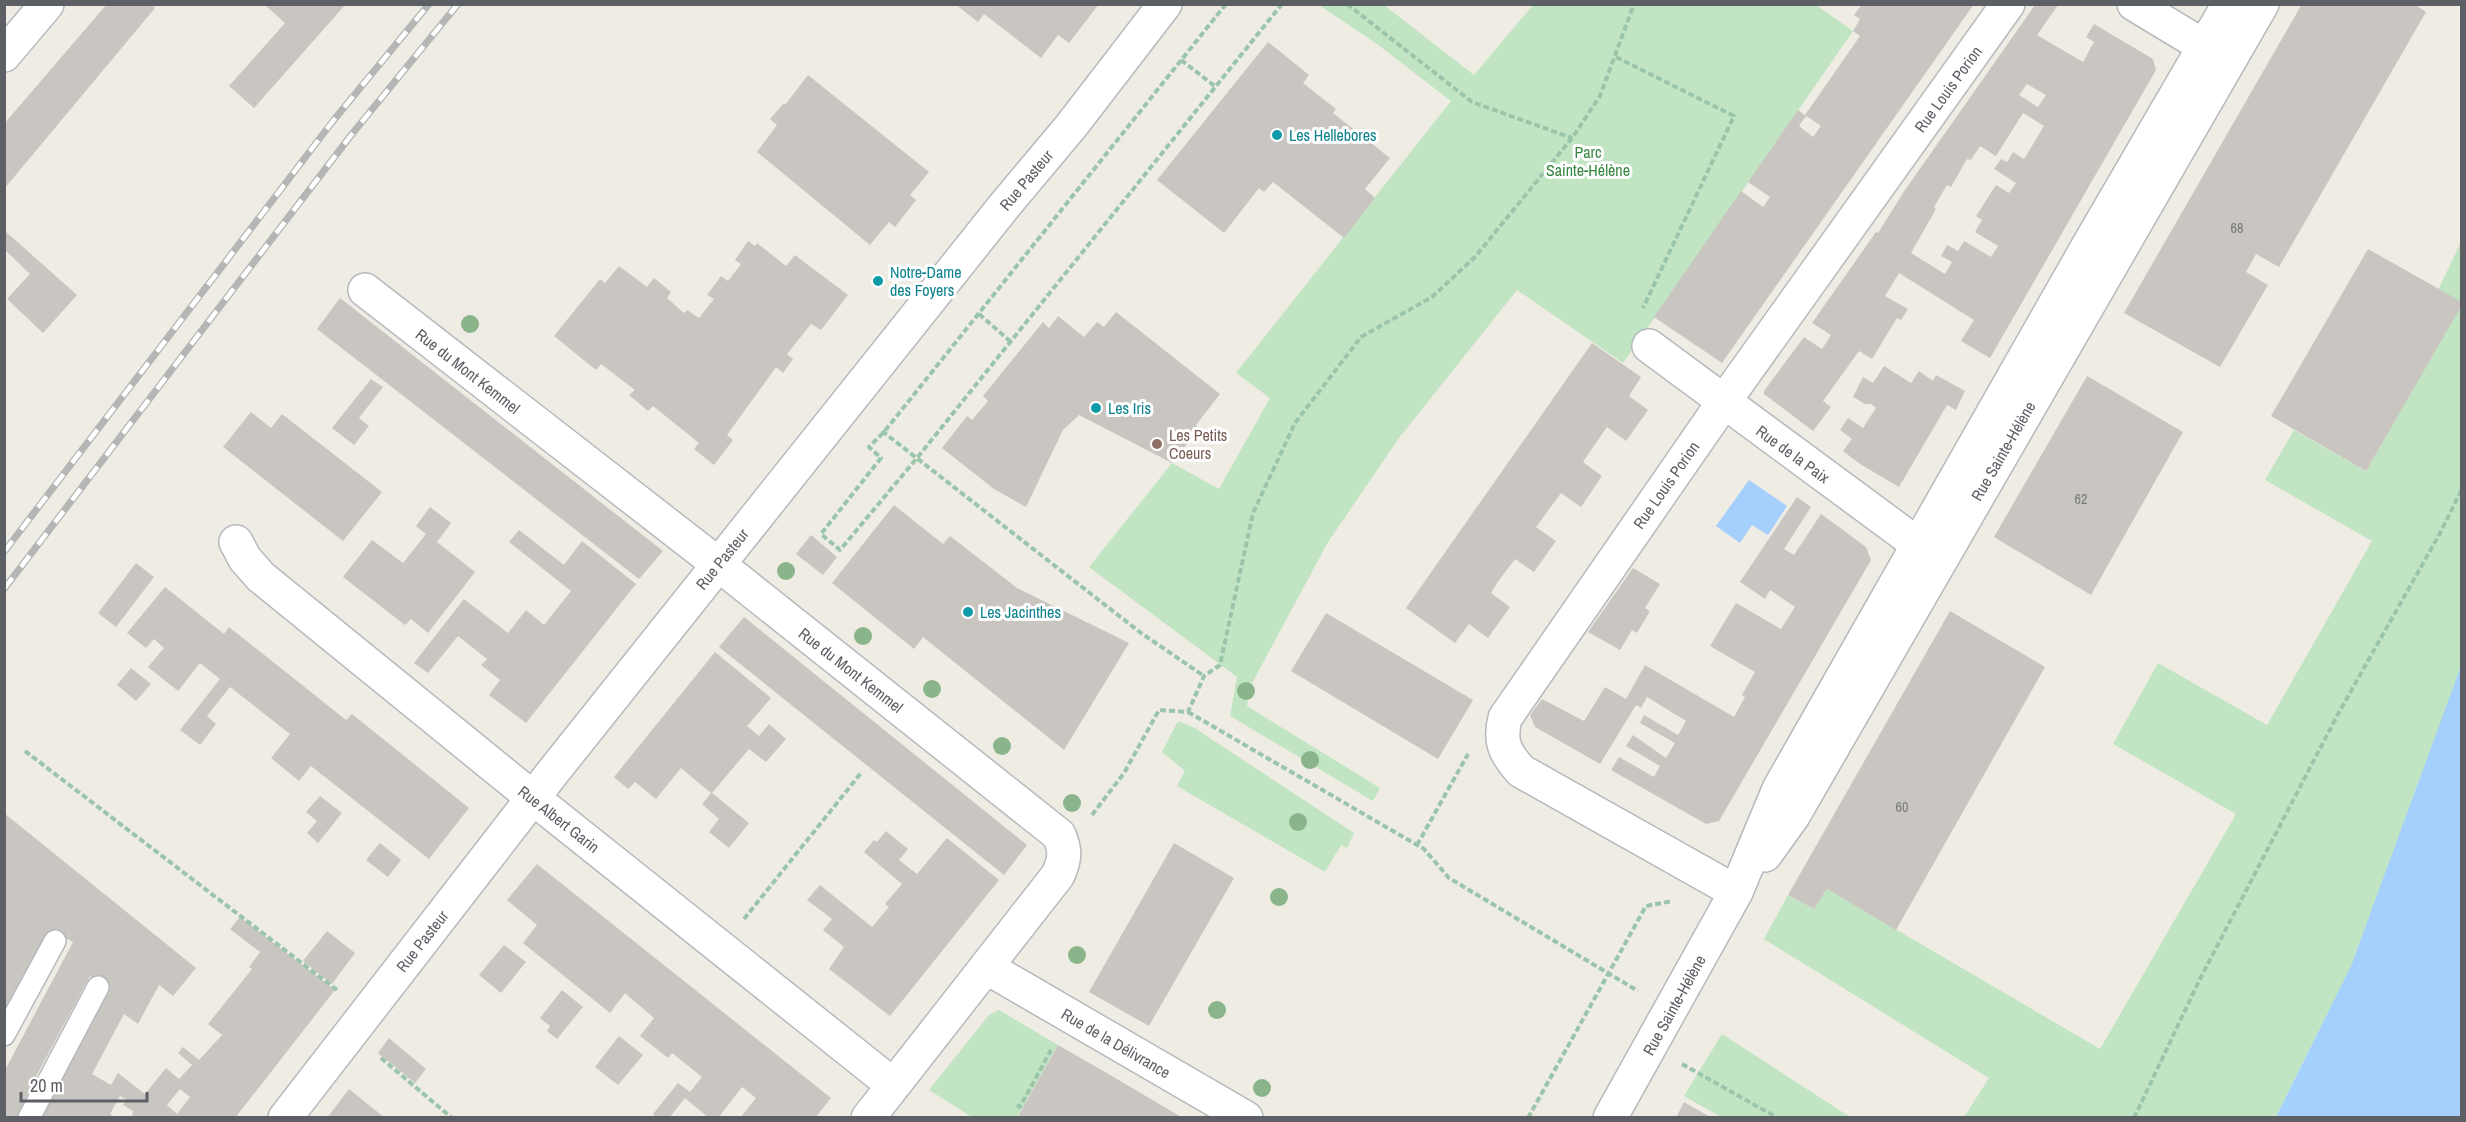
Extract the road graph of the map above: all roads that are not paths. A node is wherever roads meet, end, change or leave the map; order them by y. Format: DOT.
graph roads {
  1 [pos="47,4"];
  2 [pos="1165,4"];
  3 [pos="2008,4"];
  4 [pos="2134,4"];
  5 [pos="2229,4"];
  6 [pos="2262,4"];
  7 [pos="4,55"];
  8 [pos="2218,55"];
  9 [pos="365,290"];
  10 [pos="1649,346"];
  11 [pos="1723,403"];
  12 [pos="236,542"];
  13 [pos="1929,552"];
  14 [pos="718,564"];
  15 [pos="533,798"];
  16 [pos="1736,892"];
  17 [pos="55,941"];
  18 [pos="986,968"];
  19 [pos="98,987"];
  20 [pos="4,1035"];
  21 [pos="893,1085"];
  22 [pos="29,1118"];
  23 [pos="285,1118"];
  24 [pos="868,1118"];
  25 [pos="1246,1118"];
  26 [pos="1610,1118"];
  1 -- 7 [label="street"];
  2 -- 14 [label="street, Rue Pasteur"];
  3 -- 11 [label="street, Rue Louis Porion"];
  4 -- 8 [label="street"];
  5 -- 8 [label="street, Rue Sainte-Hélène"];
  6 -- 8 [label="street, Rue Sainte-Hélène"];
  8 -- 13 [label="street, Rue Sainte-Hélène"];
  9 -- 14 [label="street, Rue du Mont Kemmel"];
  10 -- 11 [label="street, Rue de la Paix"];
  11 -- 13 [label="street, Rue de la Paix"];
  11 -- 16 [label="street, Rue Louis Porion"];
  12 -- 15 [label="street, Rue Albert Garin"];
  13 -- 16 [label="street, Rue Sainte-Hélène"];
  14 -- 15 [label="street, Rue Pasteur"];
  14 -- 18 [label="street, Rue du Mont Kemmel"];
  15 -- 21 [label="street, Rue Albert Garin"];
  15 -- 23 [label="street, Rue Pasteur"];
  16 -- 26 [label="street, Rue Sainte-Hélène"];
  17 -- 20 [label="lane"];
  18 -- 21 [label="street, Rue du Mont Kemmel"];
  18 -- 25 [label="street, Rue de la Délivrance"];
  19 -- 22 [label="lane"];
  21 -- 24 [label="street, Rue du Mont Kemmel"];
}
